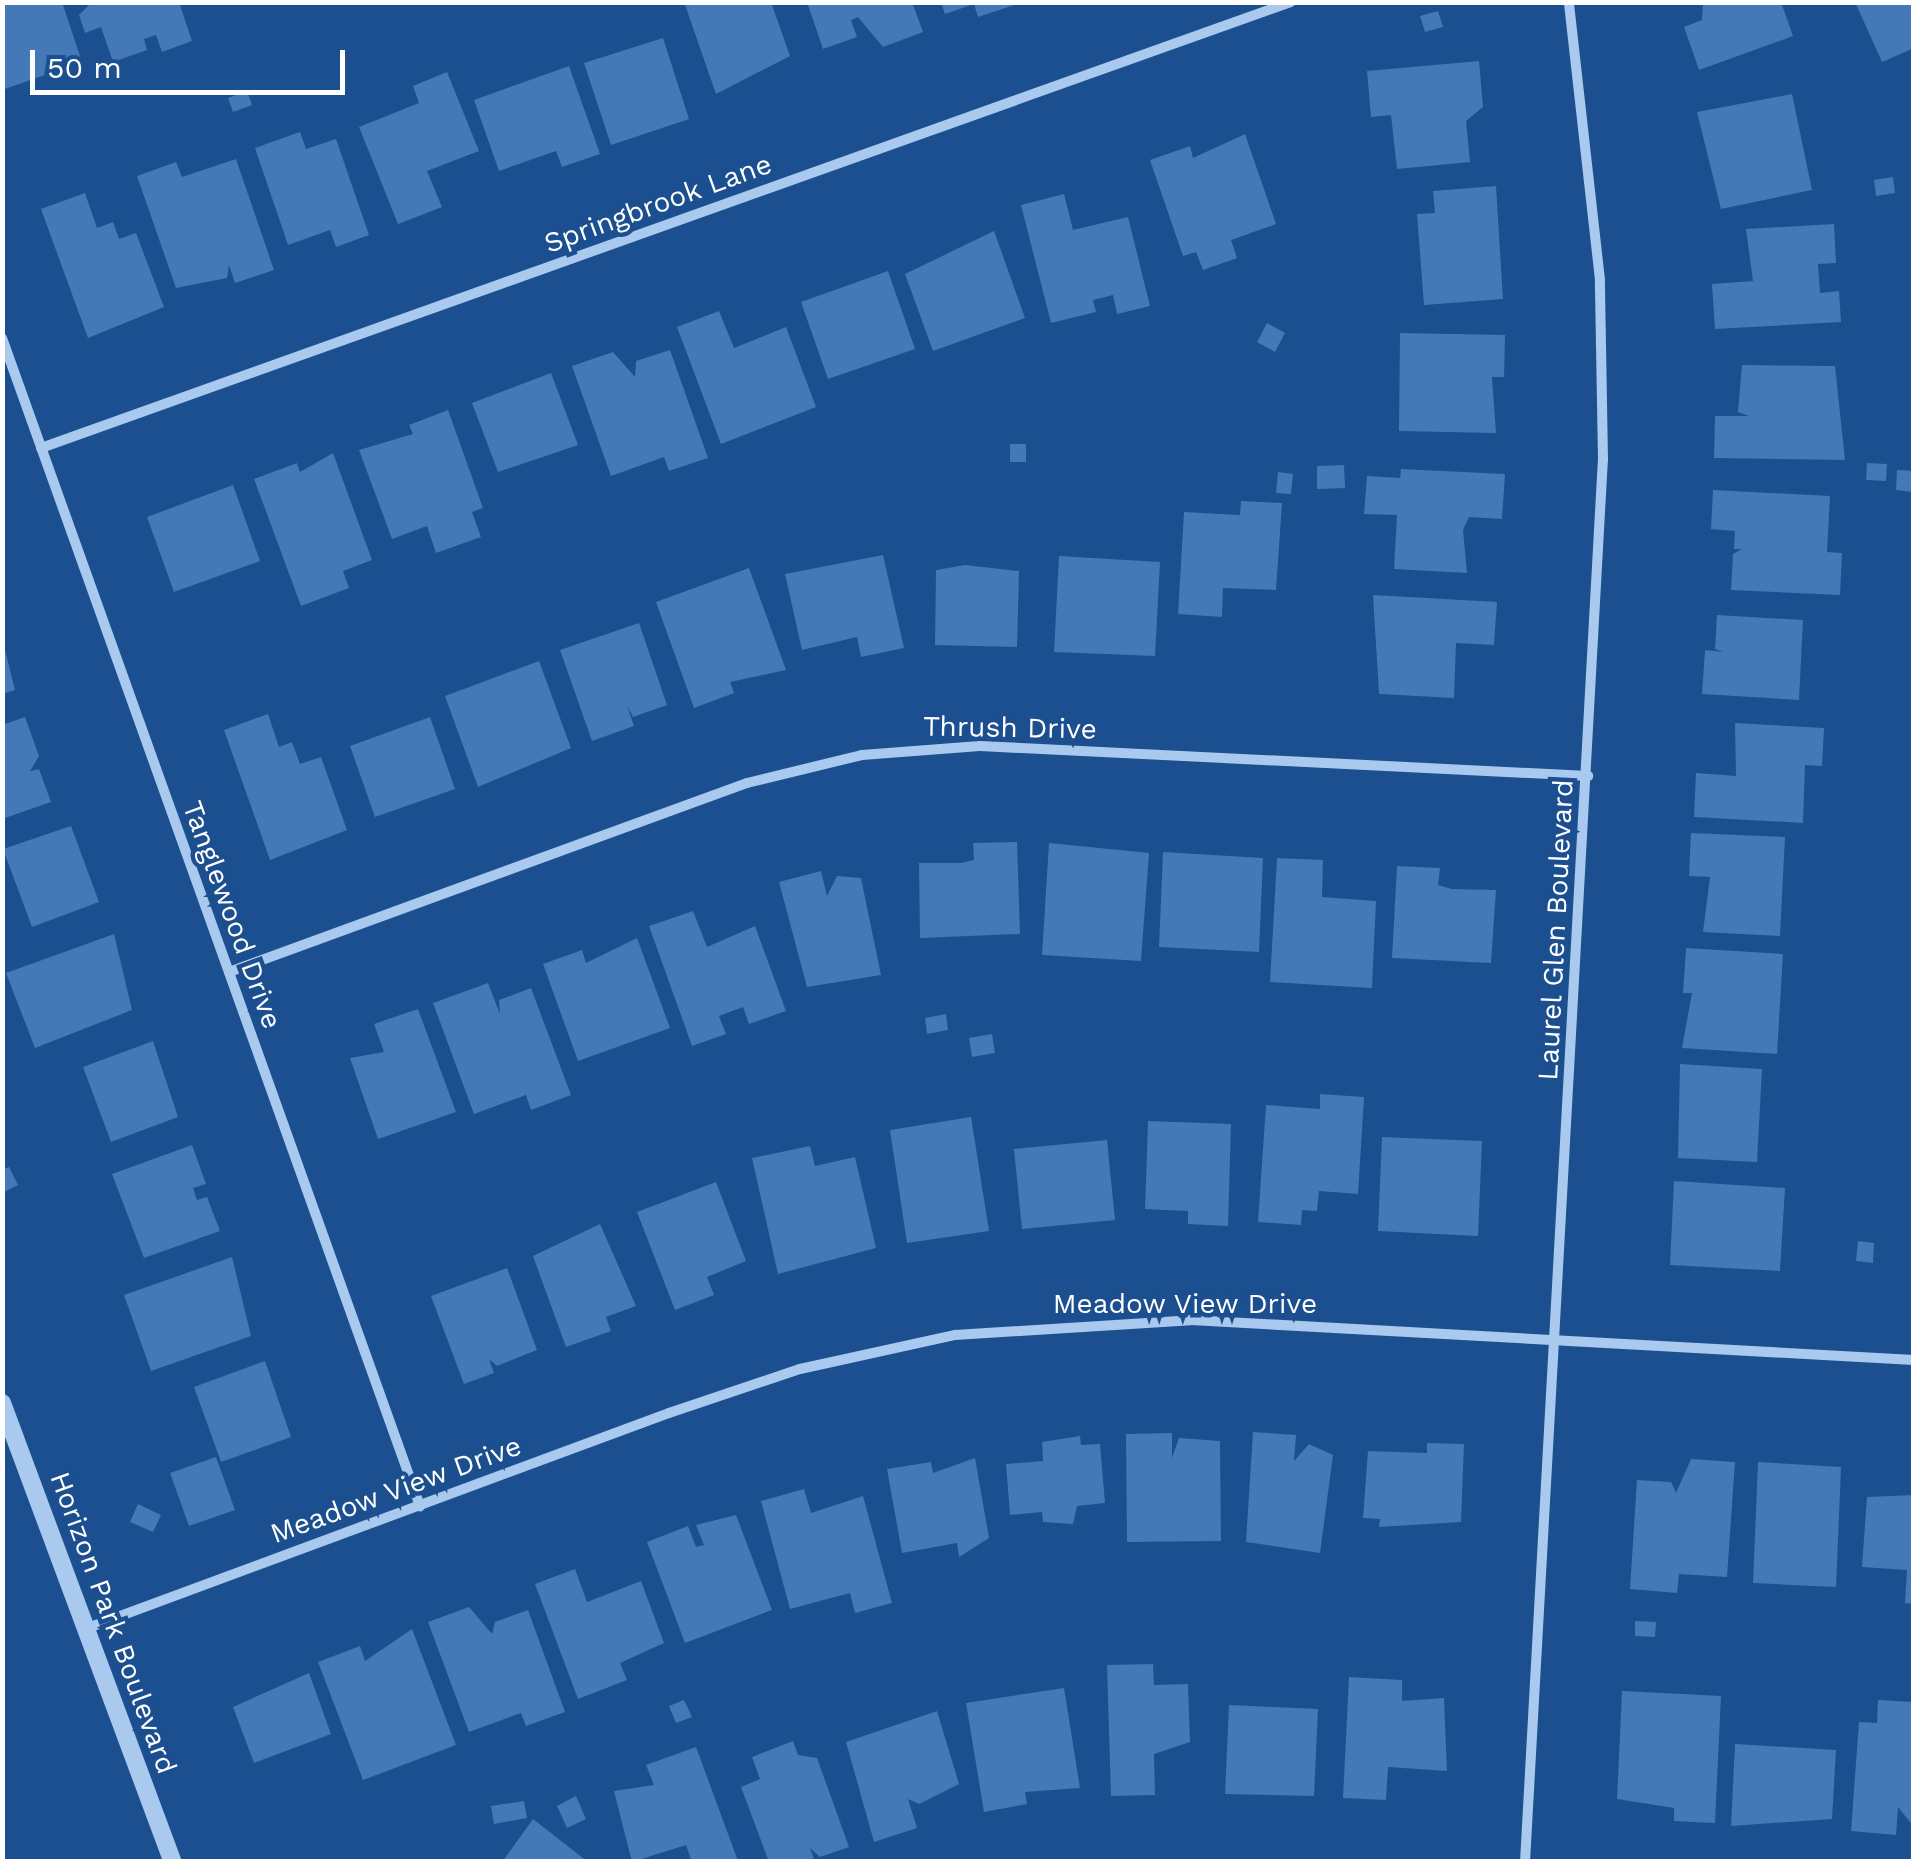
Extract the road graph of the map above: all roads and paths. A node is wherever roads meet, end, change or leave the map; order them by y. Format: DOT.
graph roads {
  1 [pos="1291,2"];
  2 [pos="1569,2"];
  3 [pos="2,338"];
  4 [pos="41,448"];
  5 [pos="1588,776"];
  6 [pos="228,972"];
  7 [pos="1556,1338"];
  8 [pos="1914,1360"];
  9 [pos="2,1403"];
  10 [pos="420,1506"];
  11 [pos="85,1629"];
  12 [pos="174,1862"];
  13 [pos="1525,1862"];
  1 -- 4 [label="street, Springbrook Lane"];
  2 -- 5 [label="street, Laurel Glen Boulevard"];
  3 -- 4 [label="street, Tanglewood Drive"];
  4 -- 6 [label="street, Tanglewood Drive"];
  5 -- 6 [label="street, Thrush Drive"];
  5 -- 7 [label="street, Laurel Glen Boulevard"];
  6 -- 10 [label="street, Tanglewood Drive"];
  7 -- 8 [label="street, Meadow View Drive"];
  7 -- 10 [label="street, Meadow View Drive"];
  7 -- 13 [label="street, Laurel Glen Boulevard"];
  9 -- 11 [label="street, Horizon Park Boulevard"];
  10 -- 11 [label="street, Meadow View Drive"];
  11 -- 12 [label="street, Horizon Park Boulevard"];
}
